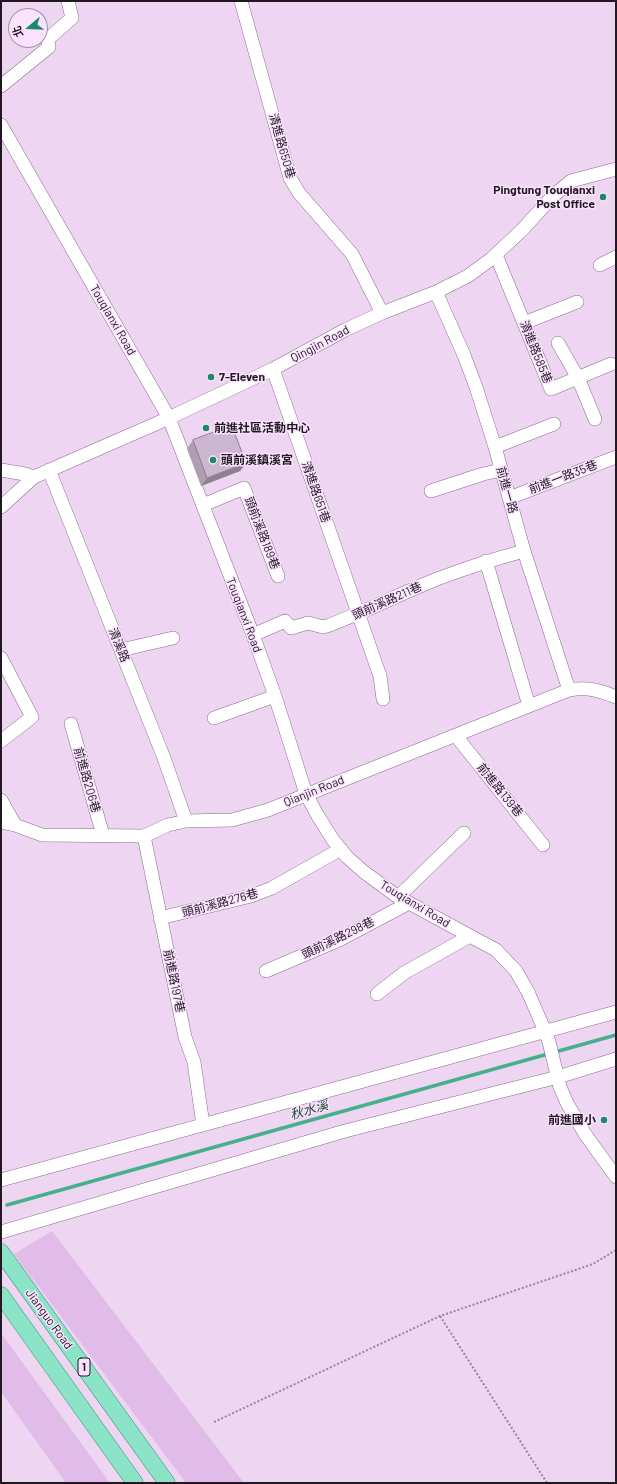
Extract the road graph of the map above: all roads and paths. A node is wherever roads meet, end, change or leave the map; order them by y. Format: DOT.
graph roads {
  1 [pos="68,1"];
  2 [pos="241,1"];
  3 [pos="1,86"];
  4 [pos="1,125"];
  5 [pos="616,169"];
  6 [pos="496,255"];
  7 [pos="616,257"];
  8 [pos="600,265"];
  9 [pos="436,292"];
  10 [pos="577,302"];
  11 [pos="382,313"];
  12 [pos="524,322"];
  13 [pos="558,343"];
  14 [pos="611,364"];
  15 [pos="273,369"];
  16 [pos="578,378"];
  17 [pos="170,418"];
  18 [pos="595,419"];
  19 [pos="554,424"];
  20 [pos="495,447"];
  21 [pos="616,457"];
  22 [pos="1,470"];
  23 [pos="50,470"];
  24 [pos="501,470"];
  25 [pos="34,477"];
  26 [pos="431,491"];
  27 [pos="509,498"];
  28 [pos="203,505"];
  29 [pos="1,507"];
  30 [pos="524,551"];
  31 [pos="486,561"];
  32 [pos="278,576"];
  33 [pos="359,614"];
  34 [pos="252,635"];
  35 [pos="173,638"];
  36 [pos="121,650"];
  37 [pos="1,658"];
  38 [pos="569,690"];
  39 [pos="275,696"];
  40 [pos="616,697"];
  41 [pos="383,699"];
  42 [pos="527,699"];
  43 [pos="214,718"];
  44 [pos="71,724"];
  45 [pos="456,736"];
  46 [pos="1,741"];
  47 [pos="306,794"];
  48 [pos="1,800"];
  49 [pos="1,822"];
  50 [pos="186,822"];
  51 [pos="15,825"];
  52 [pos="464,833"];
  53 [pos="102,835"];
  54 [pos="144,836"];
  55 [pos="543,845"];
  56 [pos="341,849"];
  57 [pos="403,900"];
  58 [pos="160,918"];
  59 [pos="470,936"];
  60 [pos="266,971"];
  61 [pos="377,994"];
  62 [pos="616,1012"];
  63 [pos="547,1037"];
  64 [pos="616,1059"];
  65 [pos="558,1079"];
  66 [pos="203,1125"];
  67 [pos="616,1177"];
  68 [pos="1,1180"];
  69 [pos="1,1232"];
  70 [pos="616,1250"];
  71 [pos="1,1252"];
  72 [pos="1,1295"];
  73 [pos="440,1316"];
  74 [pos="214,1422"];
  75 [pos="135,1483"];
  76 [pos="167,1483"];
  77 [pos="547,1483"];
  1 -- 3 [label="street"];
  2 -- 11 [label="street, 清進路650巷"];
  4 -- 17 [label="street, Touqianxi Road"];
  5 -- 6 [label="street, Qingjin Road"];
  6 -- 9 [label="street, Qingjin Road"];
  6 -- 12 [label="street, 清進路585巷"];
  7 -- 8 [label="street"];
  9 -- 11 [label="street, Qingjin Road"];
  9 -- 20 [label="street, 前進一路"];
  10 -- 12 [label="street"];
  11 -- 15 [label="street, Qingjin Road"];
  12 -- 16 [label="street, 清進路585巷"];
  13 -- 16 [label="street"];
  14 -- 16 [label="street, 清進路585巷"];
  15 -- 17 [label="street, Qingjin Road"];
  15 -- 33 [label="street, 清進路651巷"];
  16 -- 18 [label="street"];
  17 -- 23 [label="street, Qingjin Road"];
  17 -- 28 [label="street, Touqianxi Road"];
  19 -- 20 [label="street"];
  20 -- 24 [label="street, 前進一路"];
  21 -- 27 [label="street, 前進一路35巷"];
  22 -- 25 [label="street"];
  23 -- 25 [label="street, Qingjin Road"];
  23 -- 36 [label="street, 清溪路"];
  24 -- 26 [label="street"];
  24 -- 27 [label="street, 前進一路"];
  25 -- 29 [label="street"];
  27 -- 30 [label="street, 前進一路"];
  28 -- 32 [label="street, 頭前溪路189巷"];
  28 -- 34 [label="street, Touqianxi Road"];
  30 -- 31 [label="street, 頭前溪路211巷"];
  30 -- 38 [label="street, 前進一路"];
  31 -- 33 [label="street, 頭前溪路211巷"];
  31 -- 42 [label="street"];
  33 -- 34 [label="street, 頭前溪路211巷"];
  33 -- 41 [label="street, 清進路651巷"];
  34 -- 39 [label="street, Touqianxi Road"];
  35 -- 36 [label="street"];
  36 -- 50 [label="street, 清溪路"];
  37 -- 46 [label="street"];
  38 -- 40 [label="street, Qianjin Road"];
  38 -- 45 [label="street, Qianjin Road"];
  39 -- 43 [label="street"];
  39 -- 47 [label="street, Touqianxi Road"];
  44 -- 53 [label="street, 前進路206巷"];
  45 -- 47 [label="street, Qianjin Road"];
  45 -- 55 [label="street, 前進路139巷"];
  47 -- 50 [label="street, Qianjin Road"];
  47 -- 56 [label="street, Touqianxi Road"];
  48 -- 51 [label="street"];
  49 -- 51 [label="street, Qianjin Road"];
  50 -- 54 [label="street, Qianjin Road"];
  51 -- 53 [label="street, Qianjin Road"];
  52 -- 57 [label="street, 頭前溪路298巷"];
  53 -- 54 [label="street, Qianjin Road"];
  54 -- 58 [label="street, 前進路197巷"];
  56 -- 57 [label="street, Touqianxi Road"];
  56 -- 58 [label="street, 頭前溪路276巷"];
  57 -- 59 [label="street, Touqianxi Road"];
  57 -- 60 [label="street, 頭前溪路298巷"];
  58 -- 66 [label="street, 前進路197巷"];
  59 -- 61 [label="street"];
  59 -- 63 [label="street, Touqianxi Road"];
  62 -- 63 [label="street"];
  63 -- 65 [label="street, Touqianxi Road"];
  63 -- 66 [label="street"];
  64 -- 65 [label="street"];
  65 -- 67 [label="street"];
  65 -- 69 [label="street"];
  66 -- 68 [label="street"];
  70 -- 73 [label="path"];
  71 -- 76 [label="main road, Jianguo Road / 1"];
  72 -- 75 [label="main road, Jianguo Road / 1"];
  73 -- 74 [label="path"];
  73 -- 77 [label="path"];
}
